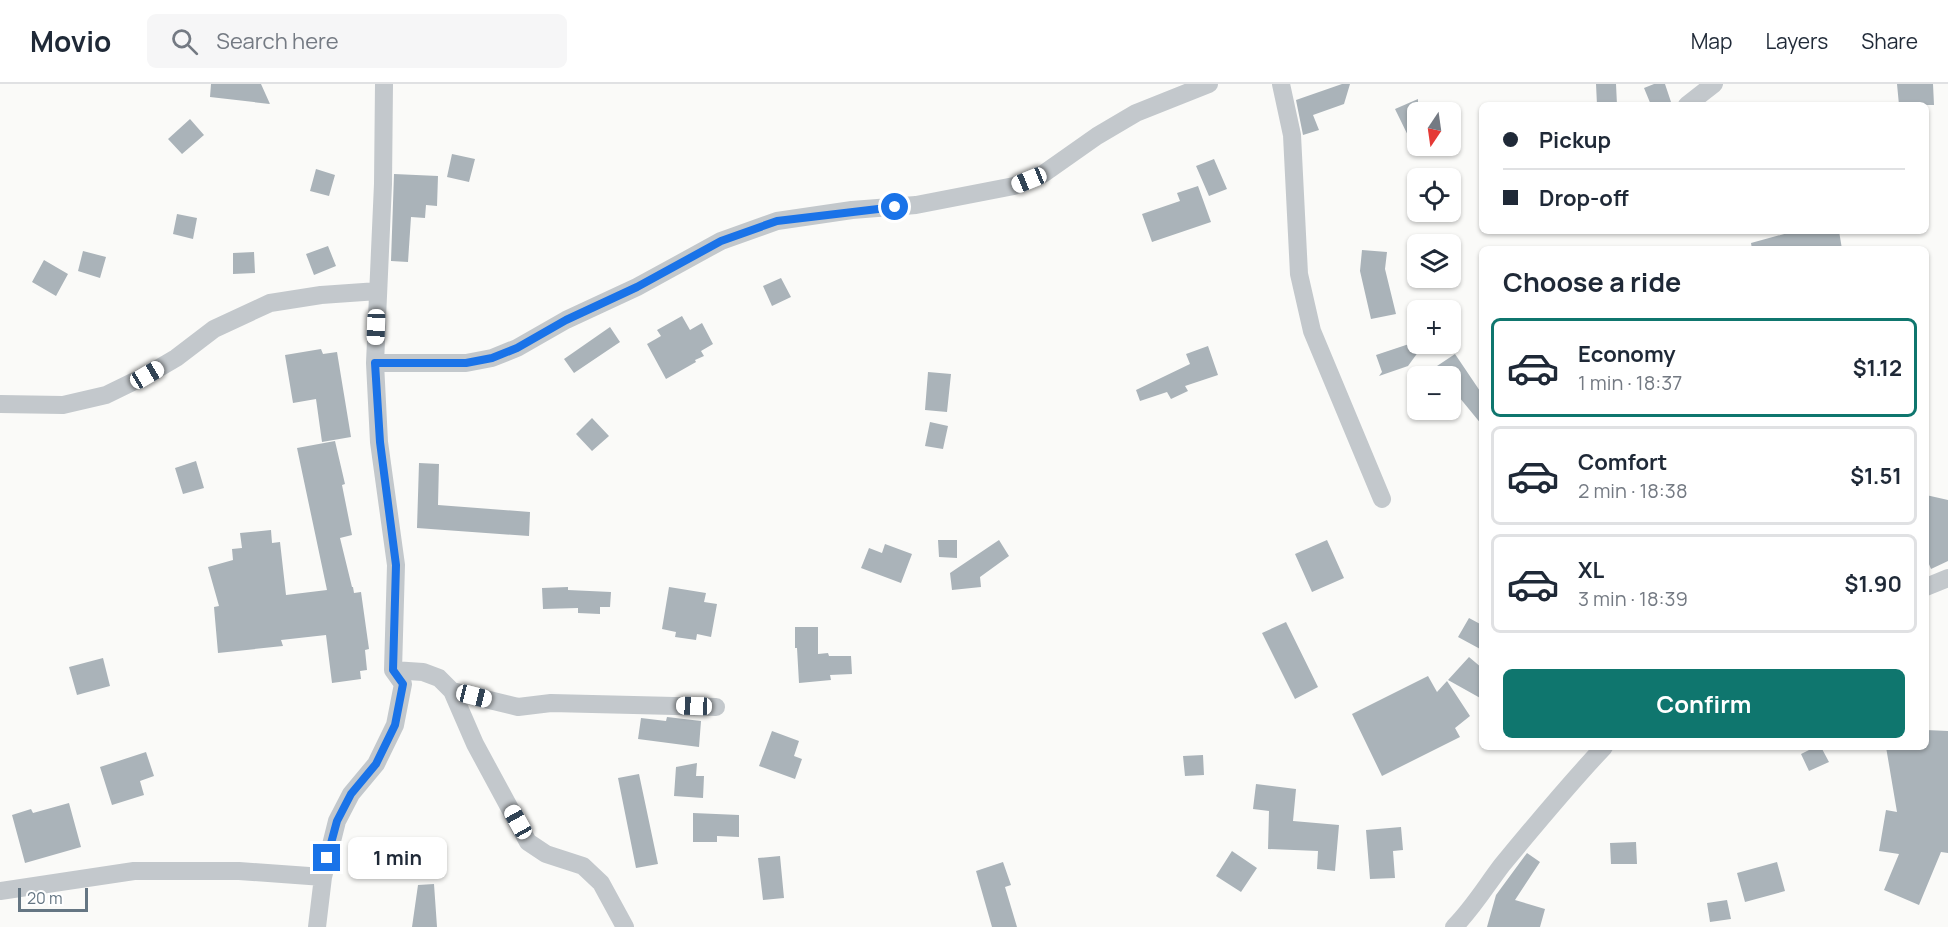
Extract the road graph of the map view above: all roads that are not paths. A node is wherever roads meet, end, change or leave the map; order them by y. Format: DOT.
graph roads {
  1 [pos="384,84"];
  2 [pos="1209,84"];
  3 [pos="1281,84"];
  4 [pos="1714,84"];
  5 [pos="1691,102"];
  6 [pos="378,291"];
  7 [pos="375,363"];
  8 [pos="0,404"];
  9 [pos="1382,499"];
  10 [pos="1948,578"];
  11 [pos="1929,586"];
  12 [pos="393,670"];
  13 [pos="452,691"];
  14 [pos="716,707"];
  15 [pos="1601,750"];
  16 [pos="323,877"];
  17 [pos="0,891"];
  18 [pos="317,927"];
  19 [pos="625,927"];
  20 [pos="1454,927"];
  1 -- 6 [label="street"];
  2 -- 7 [label="street"];
  3 -- 9 [label="street"];
  4 -- 5 [label="street"];
  6 -- 7 [label="street"];
  6 -- 8 [label="street"];
  7 -- 12 [label="street"];
  10 -- 11 [label="street"];
  12 -- 13 [label="street"];
  12 -- 16 [label="street"];
  13 -- 14 [label="street"];
  13 -- 19 [label="street"];
  15 -- 20 [label="street"];
  16 -- 17 [label="street"];
  16 -- 18 [label="street"];
}
